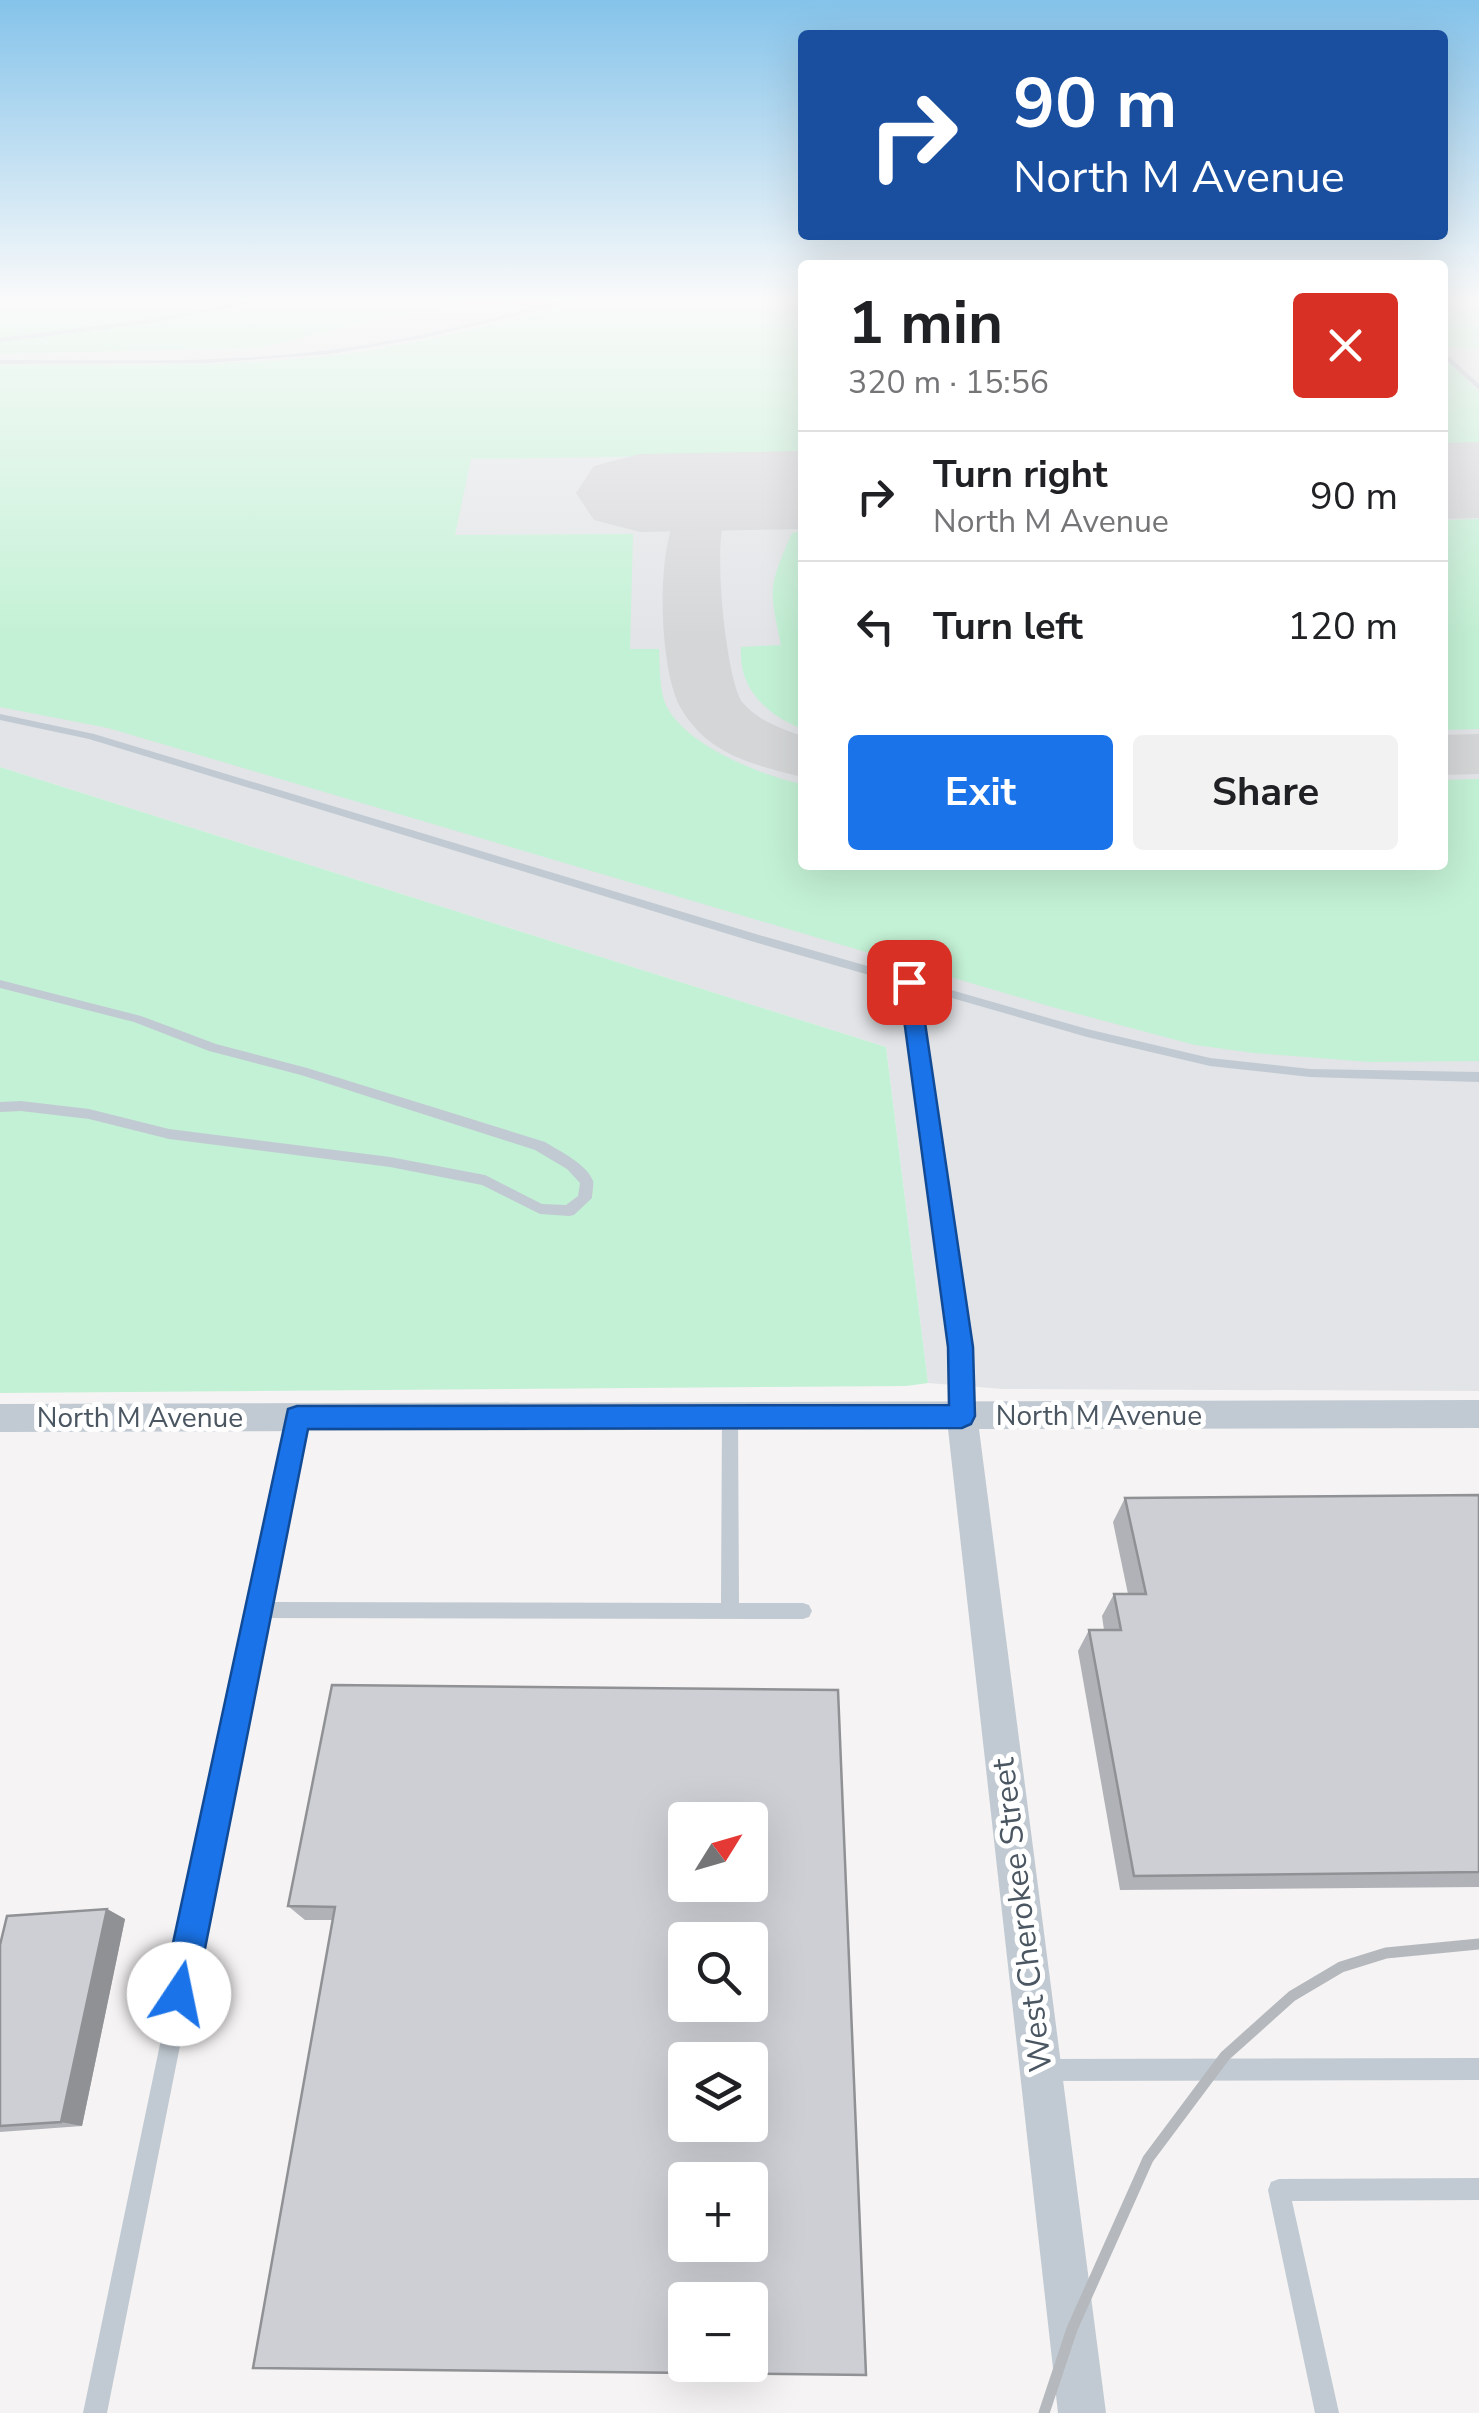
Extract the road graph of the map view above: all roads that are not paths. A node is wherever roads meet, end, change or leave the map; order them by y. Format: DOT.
graph roads {
  1 [pos="0,717"];
  2 [pos="909,982"];
  3 [pos="0,984"];
  4 [pos="1479,1077"];
  5 [pos="0,1107"];
  6 [pos="1479,1414"];
  7 [pos="730,1416"];
  8 [pos="962,1416"];
  9 [pos="297,1417"];
  10 [pos="0,1418"];
  11 [pos="258,1610"];
  12 [pos="730,1611"];
  13 [pos="802,1611"];
  14 [pos="1479,2069"];
  15 [pos="1040,2070"];
  16 [pos="1479,2189"];
  17 [pos="95,2413"];
  18 [pos="1082,2413"];
  19 [pos="1327,2413"];
  1 -- 2 [label="lane"];
  2 -- 4 [label="lane"];
  2 -- 8 [label="lane"];
  3 -- 5 [label="lane"];
  6 -- 8 [label="street, North M Avenue"];
  7 -- 8 [label="street, North M Avenue"];
  7 -- 9 [label="street, North M Avenue"];
  7 -- 12 [label="lane"];
  8 -- 15 [label="street, West Cherokee Street"];
  9 -- 10 [label="street, North M Avenue"];
  9 -- 11 [label="lane"];
  11 -- 12 [label="lane"];
  11 -- 17 [label="lane"];
  12 -- 13 [label="lane"];
  14 -- 15 [label="lane"];
  15 -- 18 [label="street, West Cherokee Street"];
  16 -- 19 [label="lane"];
}
